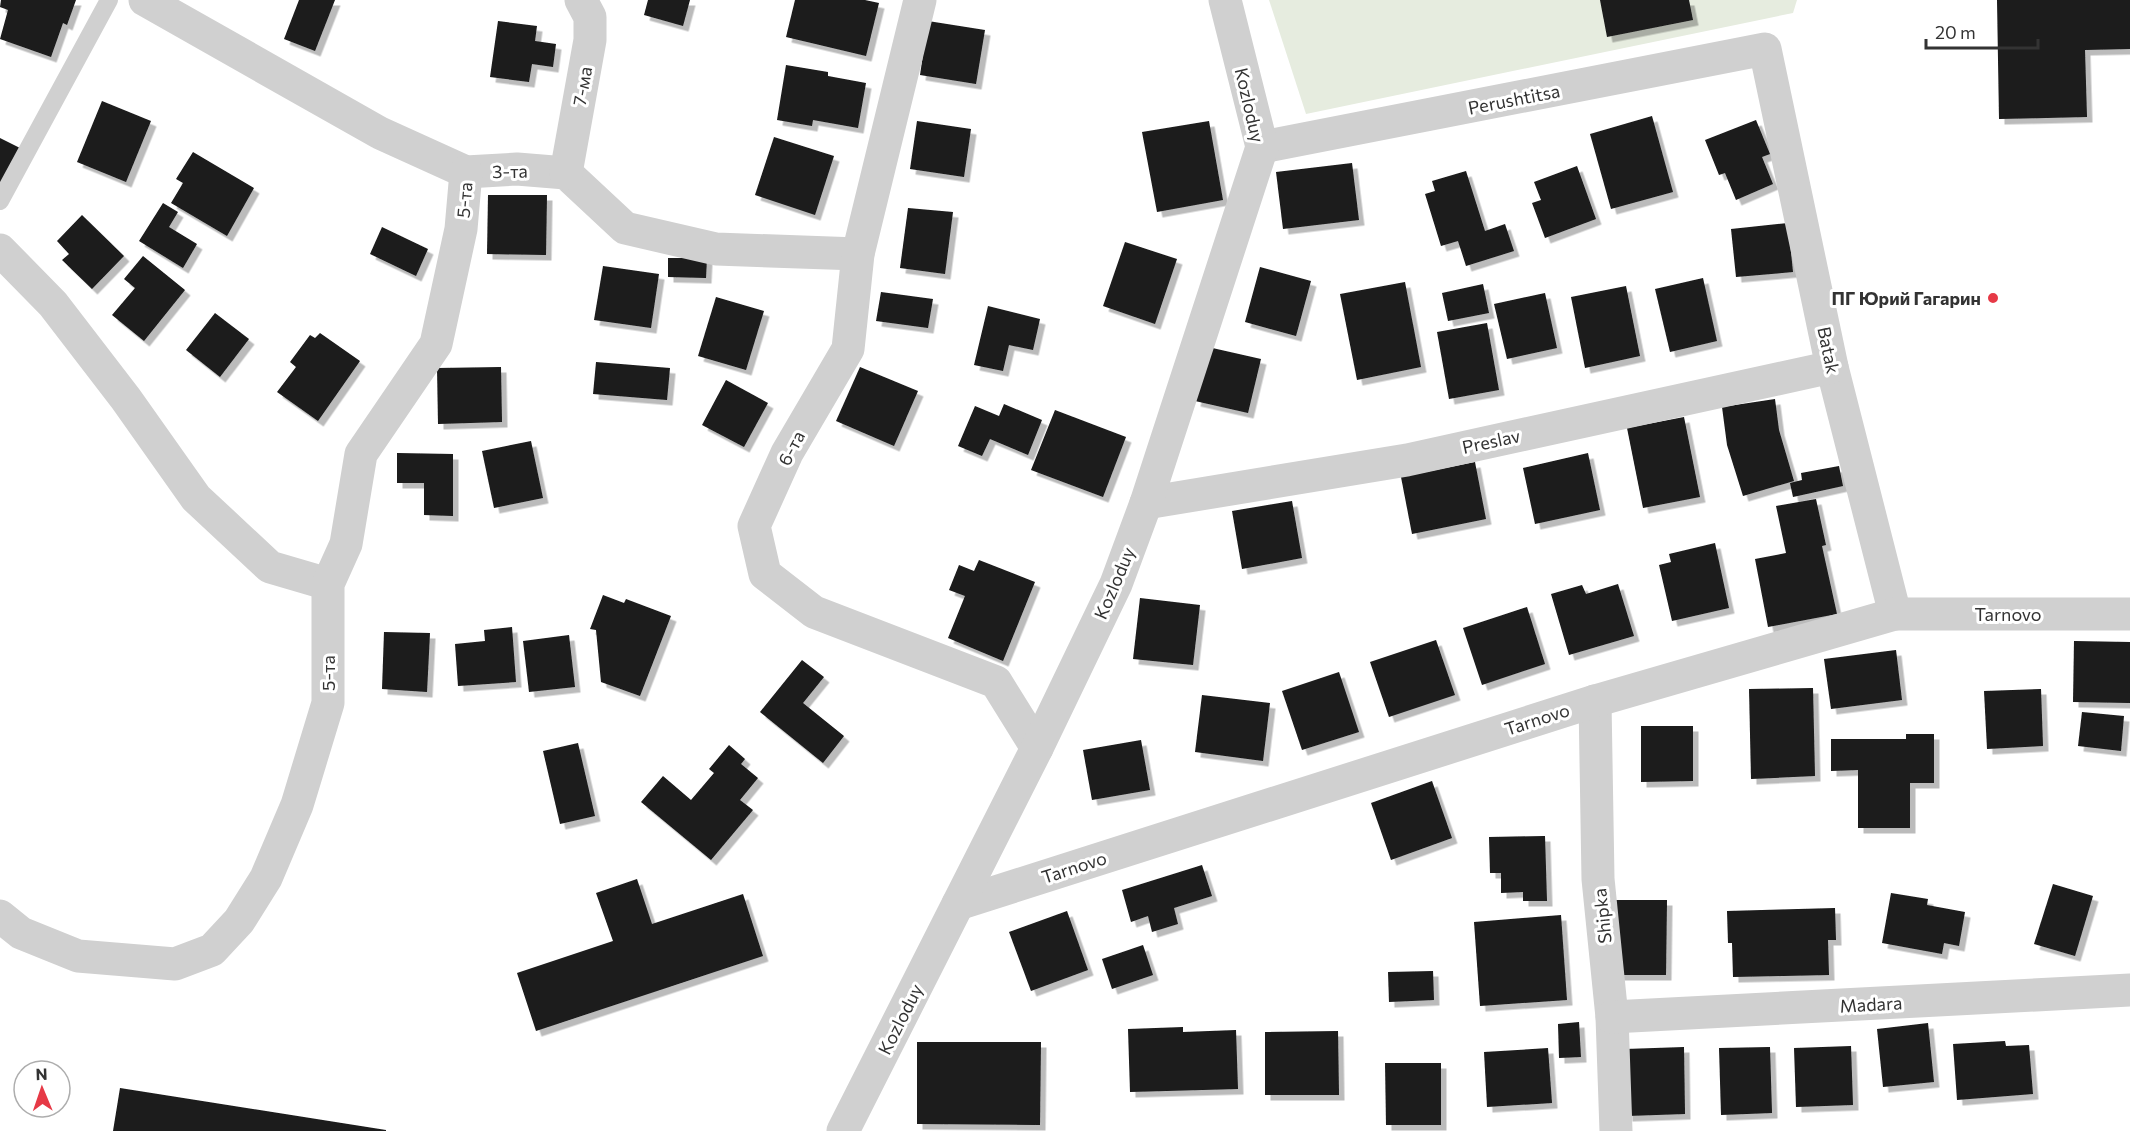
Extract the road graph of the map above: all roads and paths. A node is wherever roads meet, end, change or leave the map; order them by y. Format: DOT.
graph roads {
  1 [pos="109,0"];
  2 [pos="145,0"];
  3 [pos="581,0"];
  4 [pos="920,0"];
  5 [pos="1225,0"];
  6 [pos="1765,49"];
  7 [pos="1262,147"];
  8 [pos="466,172"];
  9 [pos="566,173"];
  10 [pos="0,201"];
  11 [pos="0,250"];
  12 [pos="858,254"];
  13 [pos="1832,367"];
  14 [pos="1146,503"];
  15 [pos="328,584"];
  16 [pos="1895,614"];
  17 [pos="2130,614"];
  18 [pos="1595,701"];
  19 [pos="1037,748"];
  20 [pos="958,904"];
  21 [pos="0,916"];
  22 [pos="2130,990"];
  23 [pos="1612,1017"];
  24 [pos="843,1131"];
  25 [pos="1616,1131"];
  1 -- 10 [label="lane"];
  2 -- 8 [label="street, 3-та"];
  3 -- 9 [label="street, 7-ма"];
  4 -- 12 [label="street, 6-та"];
  5 -- 7 [label="street, Kozloduy"];
  6 -- 7 [label="street, Perushtitsa"];
  6 -- 13 [label="street, Batak"];
  7 -- 14 [label="street, Kozloduy"];
  8 -- 9 [label="street, 3-та"];
  8 -- 15 [label="street, 5-та"];
  9 -- 12 [label="street"];
  11 -- 15 [label="street"];
  12 -- 19 [label="street, 6-та"];
  13 -- 14 [label="street, Preslav"];
  13 -- 16 [label="street, Batak"];
  14 -- 19 [label="street, Kozloduy"];
  15 -- 21 [label="street, 5-та"];
  16 -- 17 [label="street, Tarnovo"];
  16 -- 18 [label="street, Tarnovo"];
  18 -- 20 [label="street, Tarnovo"];
  18 -- 23 [label="street, Shipka"];
  19 -- 20 [label="street, Kozloduy"];
  20 -- 24 [label="street, Kozloduy"];
  22 -- 23 [label="street, Madara"];
  23 -- 25 [label="street, Shipka"];
}
